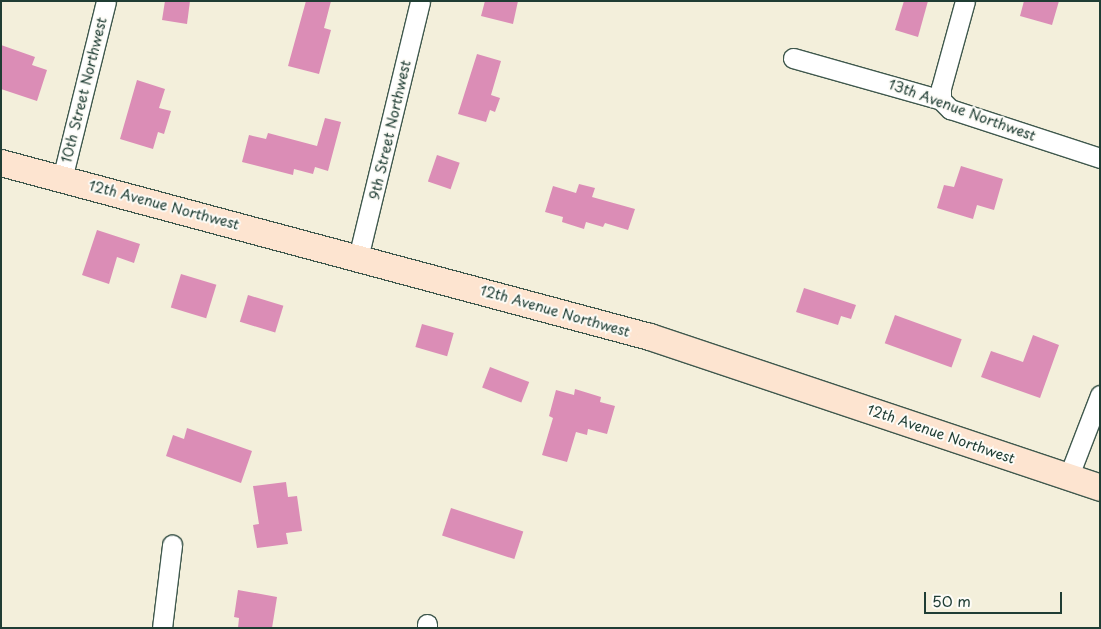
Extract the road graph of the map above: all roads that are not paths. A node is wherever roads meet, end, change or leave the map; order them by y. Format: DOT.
graph roads {
  1 [pos="106,1"];
  2 [pos="420,1"];
  3 [pos="965,1"];
  4 [pos="793,58"];
  5 [pos="941,100"];
  6 [pos="1100,158"];
  7 [pos="1,163"];
  8 [pos="62,178"];
  9 [pos="358,258"];
  10 [pos="1100,395"];
  11 [pos="1068,478"];
  12 [pos="1100,488"];
  13 [pos="172,545"];
  14 [pos="162,628"];
  1 -- 8 [label="street, 10th Street Northwest"];
  2 -- 9 [label="street, 9th Street Northwest"];
  3 -- 5 [label="street"];
  4 -- 5 [label="street, 13th Avenue Northwest"];
  5 -- 6 [label="street, 13th Avenue Northwest"];
  7 -- 8 [label="main road, 12th Avenue Northwest"];
  8 -- 9 [label="main road, 12th Avenue Northwest"];
  9 -- 11 [label="main road, 12th Avenue Northwest"];
  10 -- 11 [label="street"];
  11 -- 12 [label="main road, 12th Avenue Northwest"];
  13 -- 14 [label="street"];
}
